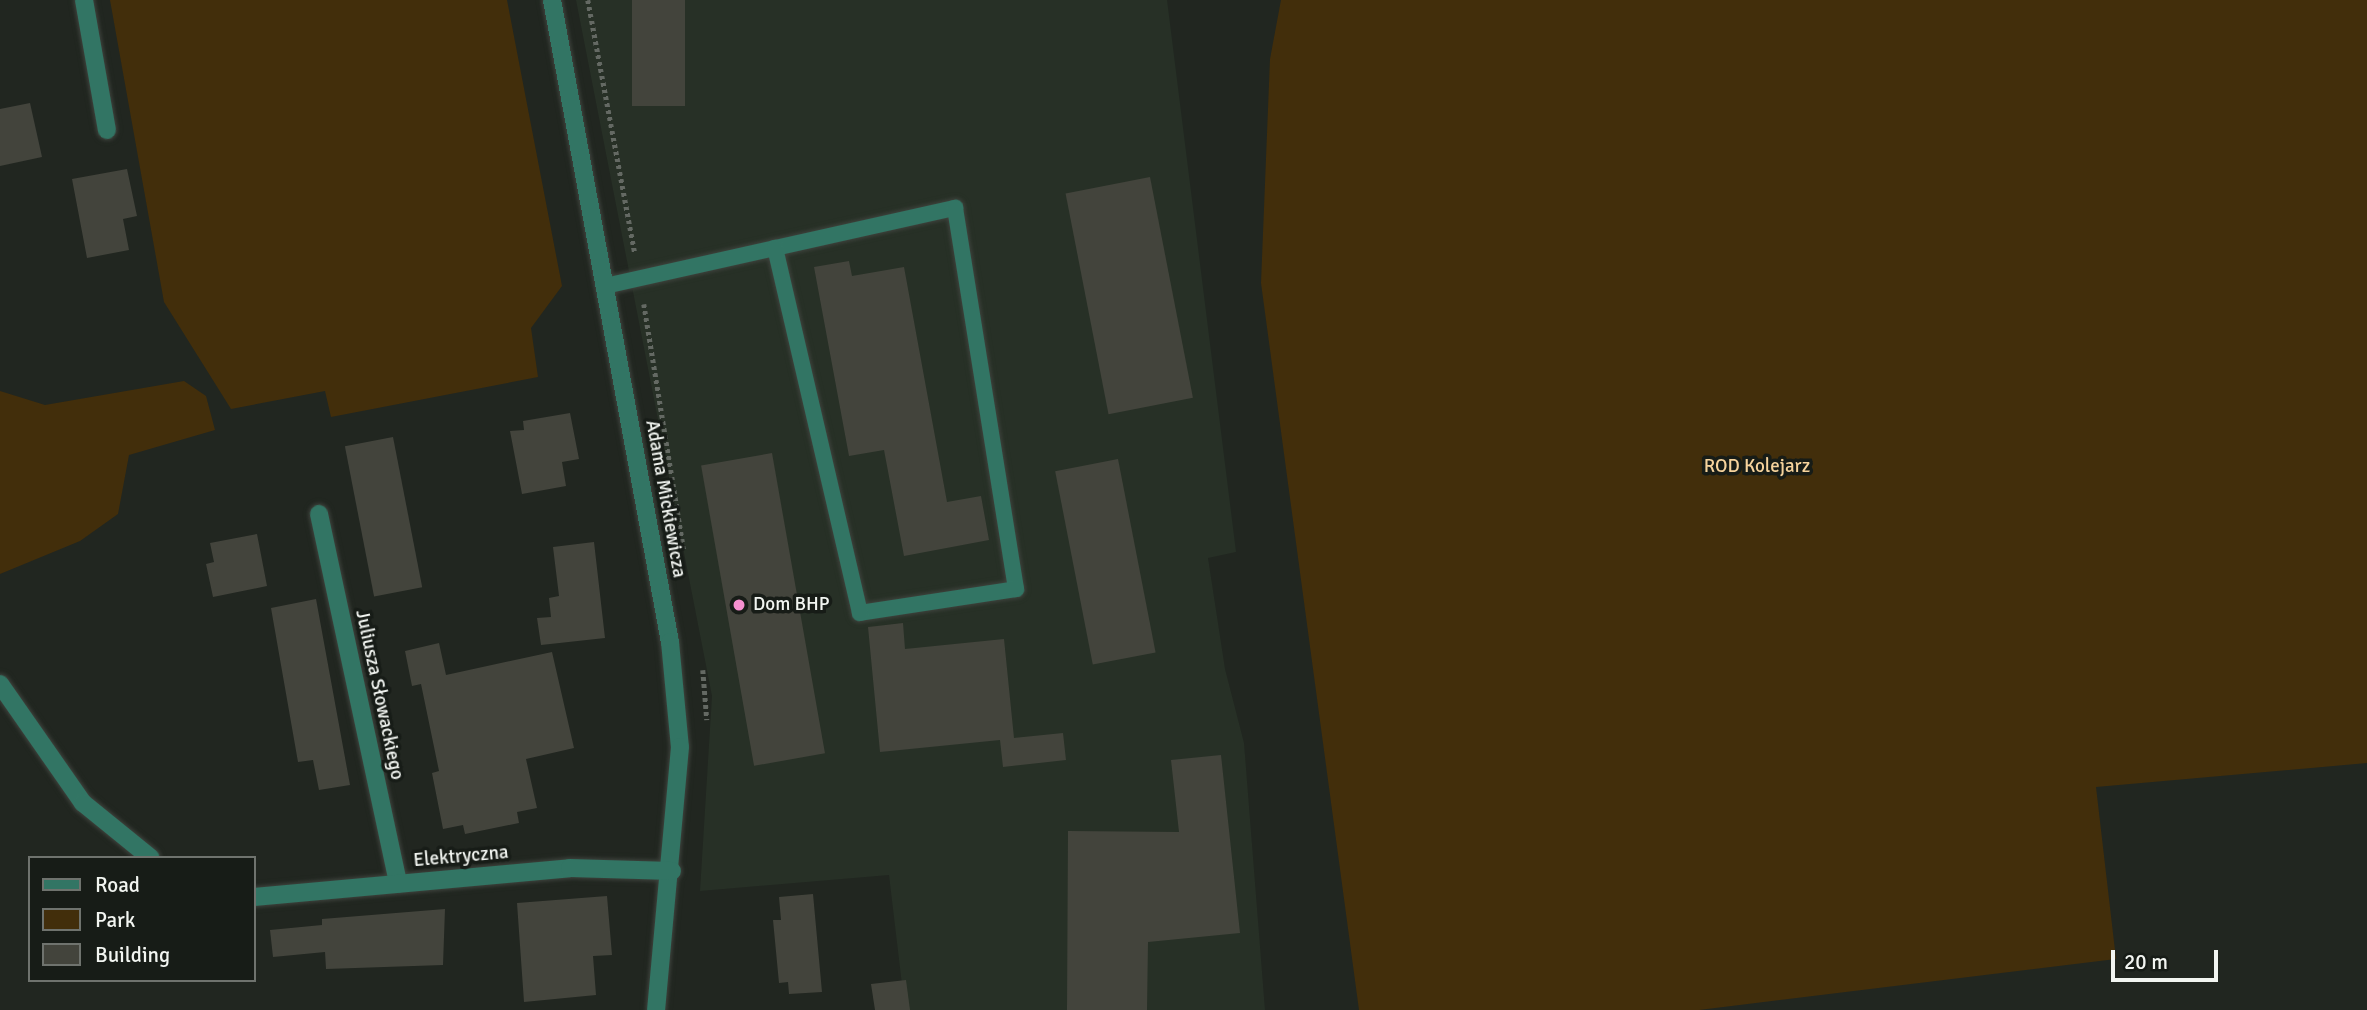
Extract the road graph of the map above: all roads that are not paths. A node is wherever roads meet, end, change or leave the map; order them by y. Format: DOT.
graph roads {
  1 [pos="84,0"];
  2 [pos="552,0"];
  3 [pos="107,130"];
  4 [pos="775,248"];
  5 [pos="605,286"];
  6 [pos="320,514"];
  7 [pos="0,684"];
  8 [pos="149,856"];
  9 [pos="672,871"];
  10 [pos="398,884"];
  11 [pos="256,897"];
  12 [pos="656,1010"];
  1 -- 3 [label="street"];
  2 -- 5 [label="street, Adama Mickiewicza"];
  4 -- 4 [label="lane"];
  4 -- 5 [label="lane"];
  5 -- 9 [label="street, Adama Mickiewicza"];
  6 -- 10 [label="street, Juliusza Słowackiego"];
  7 -- 8 [label="street"];
  9 -- 10 [label="street, Elektryczna"];
  9 -- 12 [label="street, Adama Mickiewicza"];
  10 -- 11 [label="street, Elektryczna"];
}
